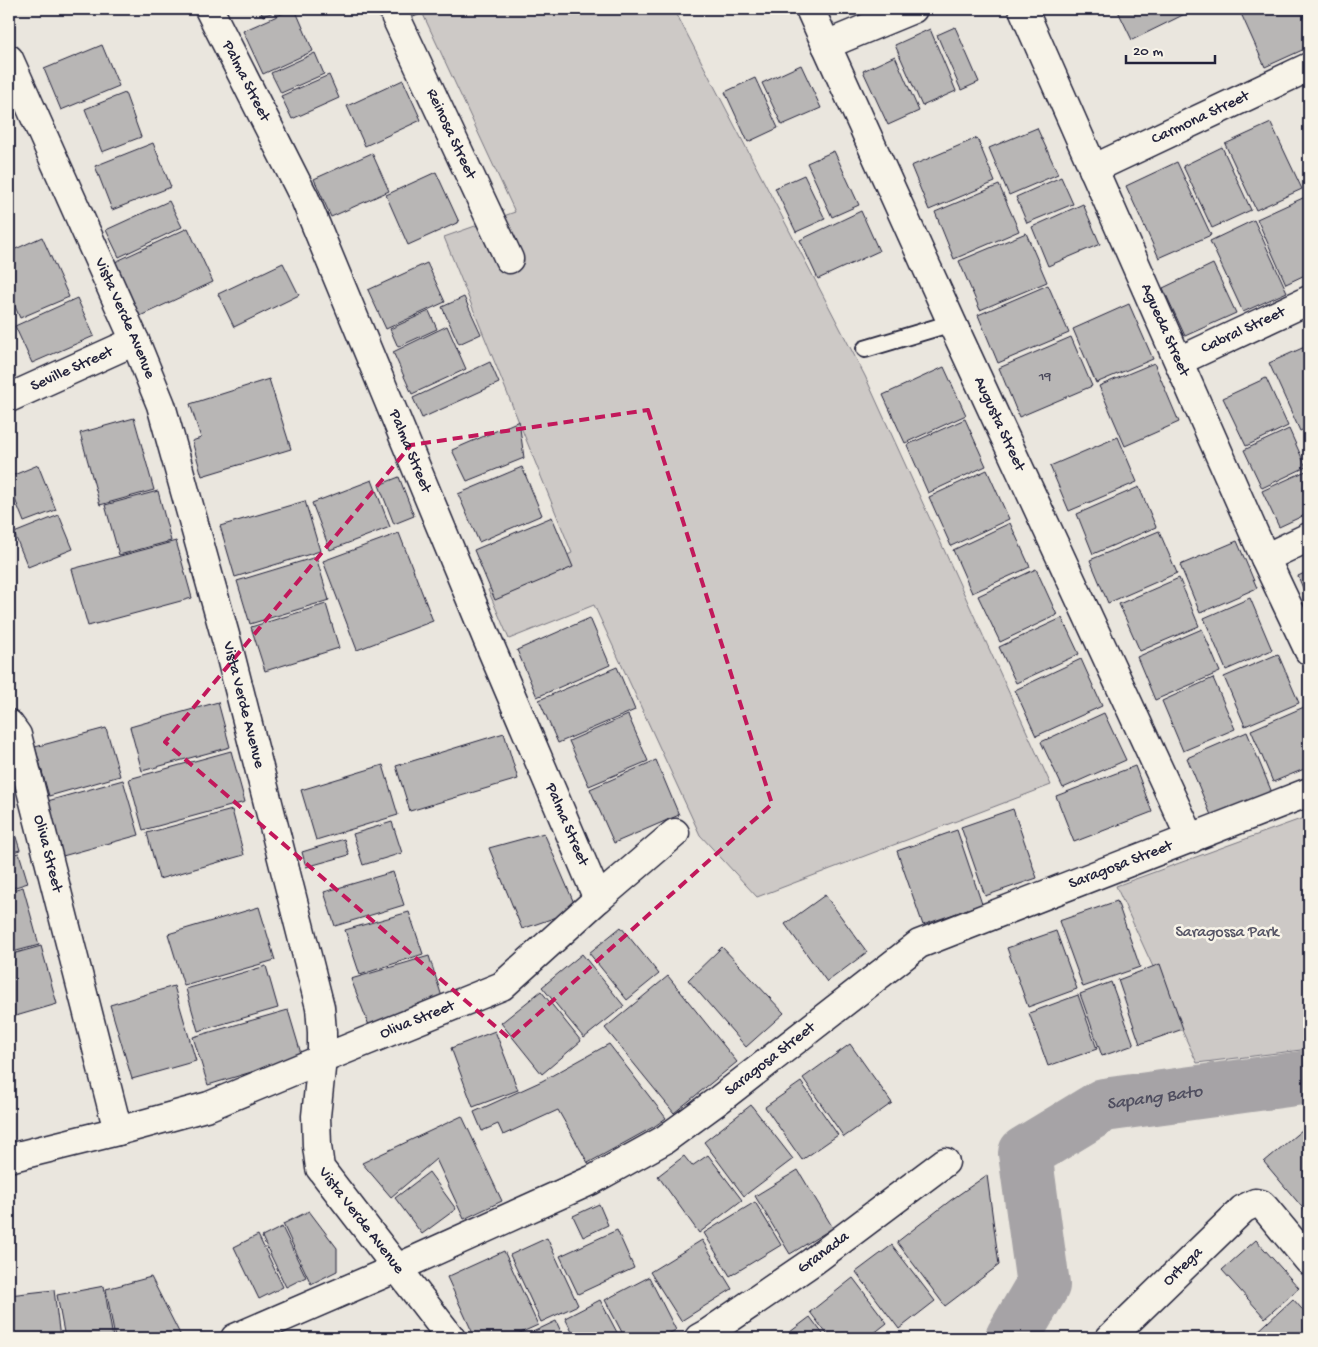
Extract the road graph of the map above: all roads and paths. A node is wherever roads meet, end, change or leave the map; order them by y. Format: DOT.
graph roads {
  1 [pos="209,9"];
  2 [pos="392,9"];
  3 [pos="810,9"];
  4 [pos="913,9"];
  5 [pos="1022,9"];
  6 [pos="826,45"];
  7 [pos="9,59"];
  8 [pos="1309,67"];
  9 [pos="1093,169"];
  10 [pos="509,259"];
  11 [pos="1309,300"];
  12 [pos="952,323"];
  13 [pos="135,341"];
  14 [pos="865,349"];
  15 [pos="1179,362"];
  16 [pos="9,398"];
  17 [pos="1309,537"];
  18 [pos="1266,558"];
  19 [pos="1309,651"];
  20 [pos="9,724"];
  21 [pos="1309,792"];
  22 [pos="675,834"];
  23 [pos="1190,839"];
  24 [pos="598,899"];
  25 [pos="322,1058"];
  26 [pos="118,1130"];
  27 [pos="9,1158"];
  28 [pos="945,1162"];
  29 [pos="1309,1261"];
  30 [pos="397,1268"];
  31 [pos="235,1338"];
  32 [pos="451,1338"];
  33 [pos="698,1338"];
  34 [pos="1110,1338"];
  1 -- 24 [label="street, Palma Street"];
  2 -- 10 [label="street, Reinosa Street"];
  3 -- 6 [label="street, Augusta Street"];
  4 -- 6 [label="street"];
  5 -- 9 [label="street, Agueda Street"];
  6 -- 12 [label="street, Augusta Street"];
  7 -- 13 [label="street, Vista Verde Avenue"];
  8 -- 9 [label="street, Carmona Street"];
  9 -- 15 [label="street, Agueda Street"];
  11 -- 15 [label="street, Cabral Street"];
  12 -- 14 [label="lane"];
  12 -- 23 [label="street, Augusta Street"];
  13 -- 16 [label="street, Seville Street"];
  13 -- 25 [label="street, Vista Verde Avenue"];
  15 -- 18 [label="street, Agueda Street"];
  17 -- 18 [label="street"];
  18 -- 19 [label="street, Agueda Street"];
  20 -- 26 [label="street, Oliva Street"];
  21 -- 23 [label="street, Saragosa Street"];
  22 -- 24 [label="street, Oliva Street"];
  23 -- 30 [label="street, Saragosa Street"];
  24 -- 25 [label="street, Oliva Street"];
  25 -- 26 [label="street, Oliva Street"];
  25 -- 30 [label="street, Vista Verde Avenue"];
  26 -- 27 [label="street, Oliva Street"];
  28 -- 33 [label="street, Granada"];
  29 -- 34 [label="street, Ortega"];
  30 -- 31 [label="street, Saragosa Street"];
  30 -- 32 [label="street, Vista Verde Avenue"];
}
